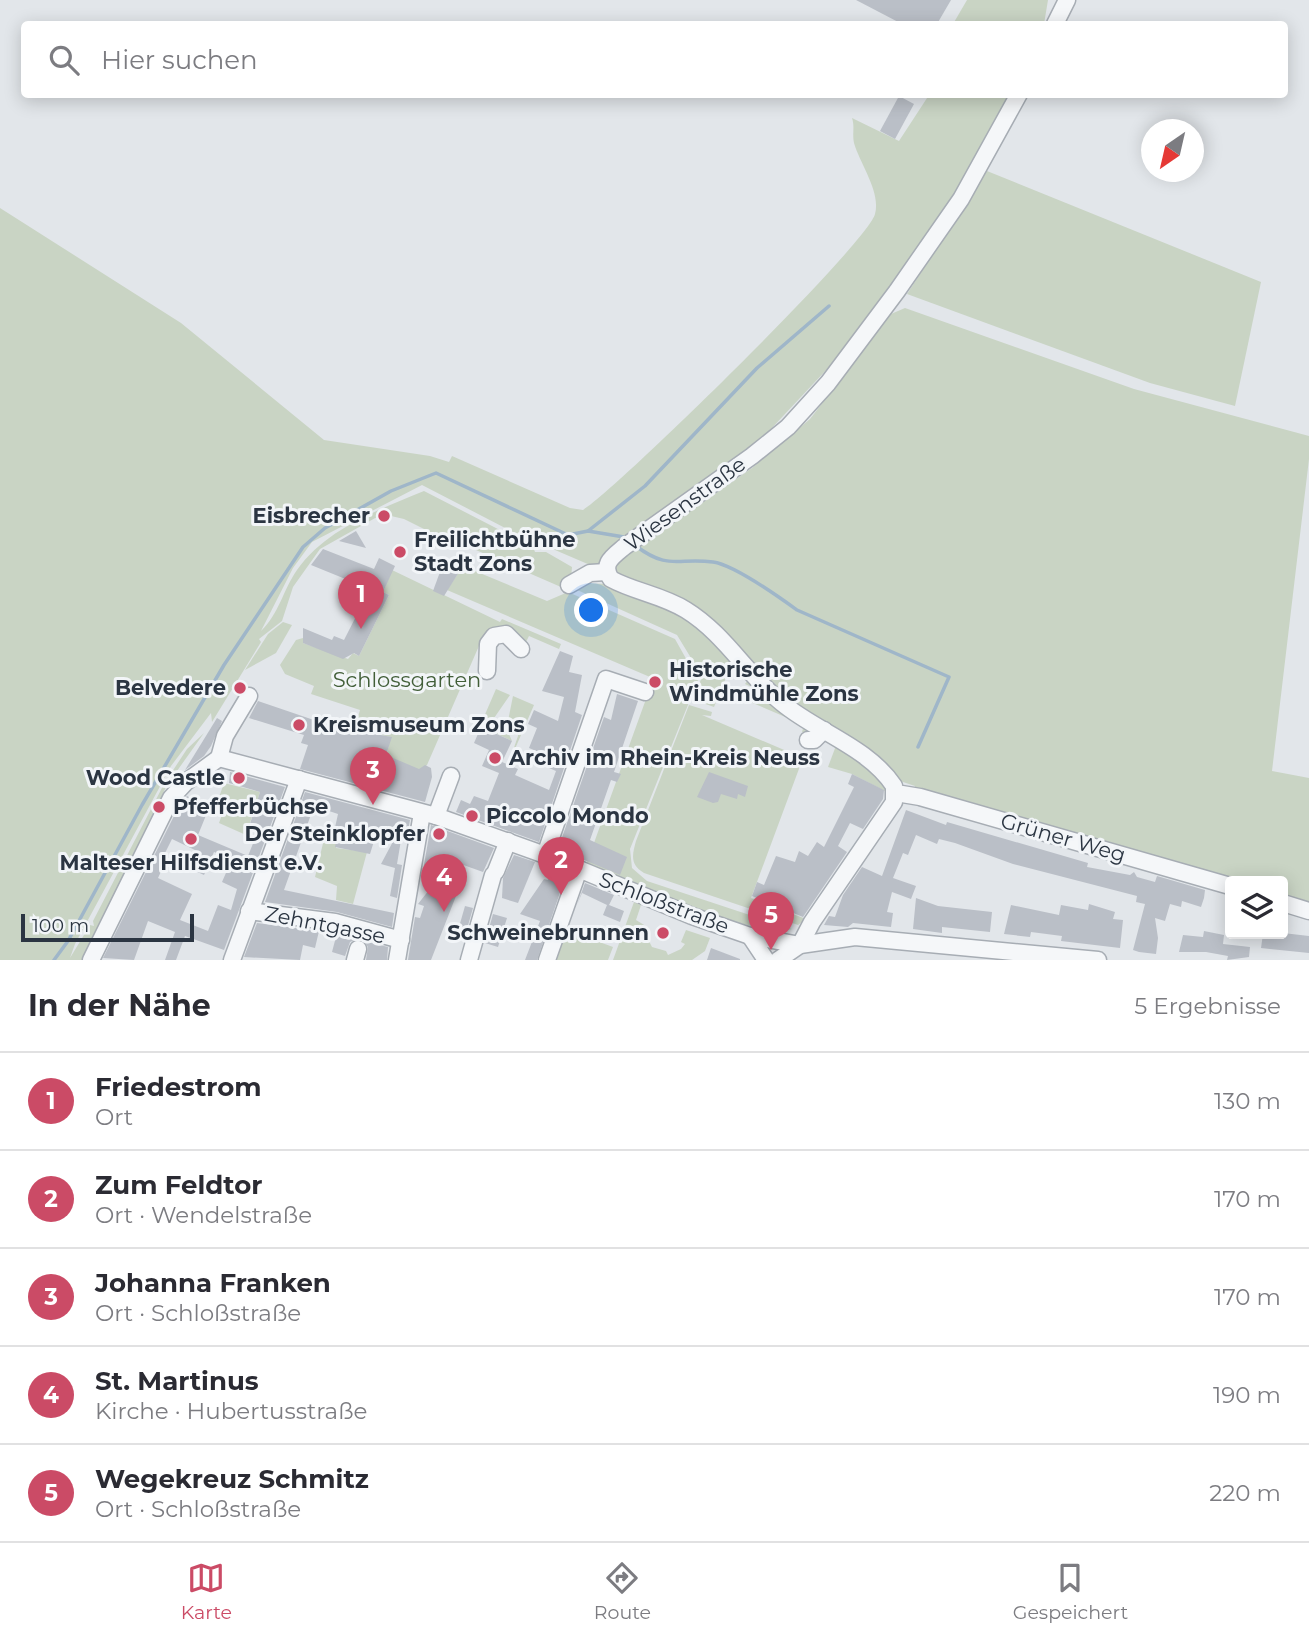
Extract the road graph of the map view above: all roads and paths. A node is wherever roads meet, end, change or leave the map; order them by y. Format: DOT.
graph roads {
  1 [pos="1067,0"];
  2 [pos="1056,21"];
  3 [pos="1017,98"];
  4 [pos="606,572"];
  5 [pos="569,586"];
  6 [pos="521,649"];
  7 [pos="487,671"];
  8 [pos="645,692"];
  9 [pos="250,696"];
  10 [pos="824,730"];
  11 [pos="808,740"];
  12 [pos="219,758"];
  13 [pos="451,776"];
  14 [pos="299,779"];
  15 [pos="896,793"];
  16 [pos="429,814"];
  17 [pos="508,841"];
  18 [pos="545,855"];
  19 [pos="579,869"];
  20 [pos="1225,885"];
  21 [pos="1288,905"];
  22 [pos="249,911"];
  23 [pos="1309,911"];
  24 [pos="750,936"];
  25 [pos="401,940"];
  26 [pos="359,944"];
  27 [pos="800,945"];
  28 [pos="91,960"];
  29 [pos="232,960"];
  30 [pos="397,960"];
  31 [pos="469,960"];
  32 [pos="547,960"];
  33 [pos="766,960"];
  34 [pos="778,960"];
  35 [pos="1098,960"];
  1 -- 2 [label="street"];
  3 -- 4 [label="street, Wiesenstraße"];
  4 -- 5 [label="street"];
  4 -- 10 [label="street, Wiesenstraße"];
  6 -- 7 [label="street"];
  8 -- 18 [label="street"];
  9 -- 12 [label="street"];
  10 -- 11 [label="street"];
  10 -- 15 [label="street, Wiesenstraße"];
  12 -- 14 [label="street, Schloßstraße"];
  12 -- 28 [label="street"];
  13 -- 16 [label="street"];
  14 -- 16 [label="street, Schloßstraße"];
  14 -- 22 [label="street"];
  15 -- 20 [label="street, Grüner Weg"];
  15 -- 27 [label="street"];
  16 -- 17 [label="street, Schloßstraße"];
  16 -- 25 [label="street"];
  17 -- 18 [label="street, Schloßstraße"];
  17 -- 31 [label="street"];
  18 -- 19 [label="street, Schloßstraße"];
  19 -- 24 [label="street, Schloßstraße"];
  19 -- 32 [label="street"];
  21 -- 23 [label="street"];
  22 -- 26 [label="street, Zehntgasse"];
  22 -- 29 [label="street"];
  24 -- 27 [label="street, Schloßstraße"];
  24 -- 33 [label="street, Schloßstraße"];
  25 -- 26 [label="street, Zehntgasse"];
  25 -- 30 [label="street"];
  27 -- 34 [label="street"];
  27 -- 35 [label="street"];
}
